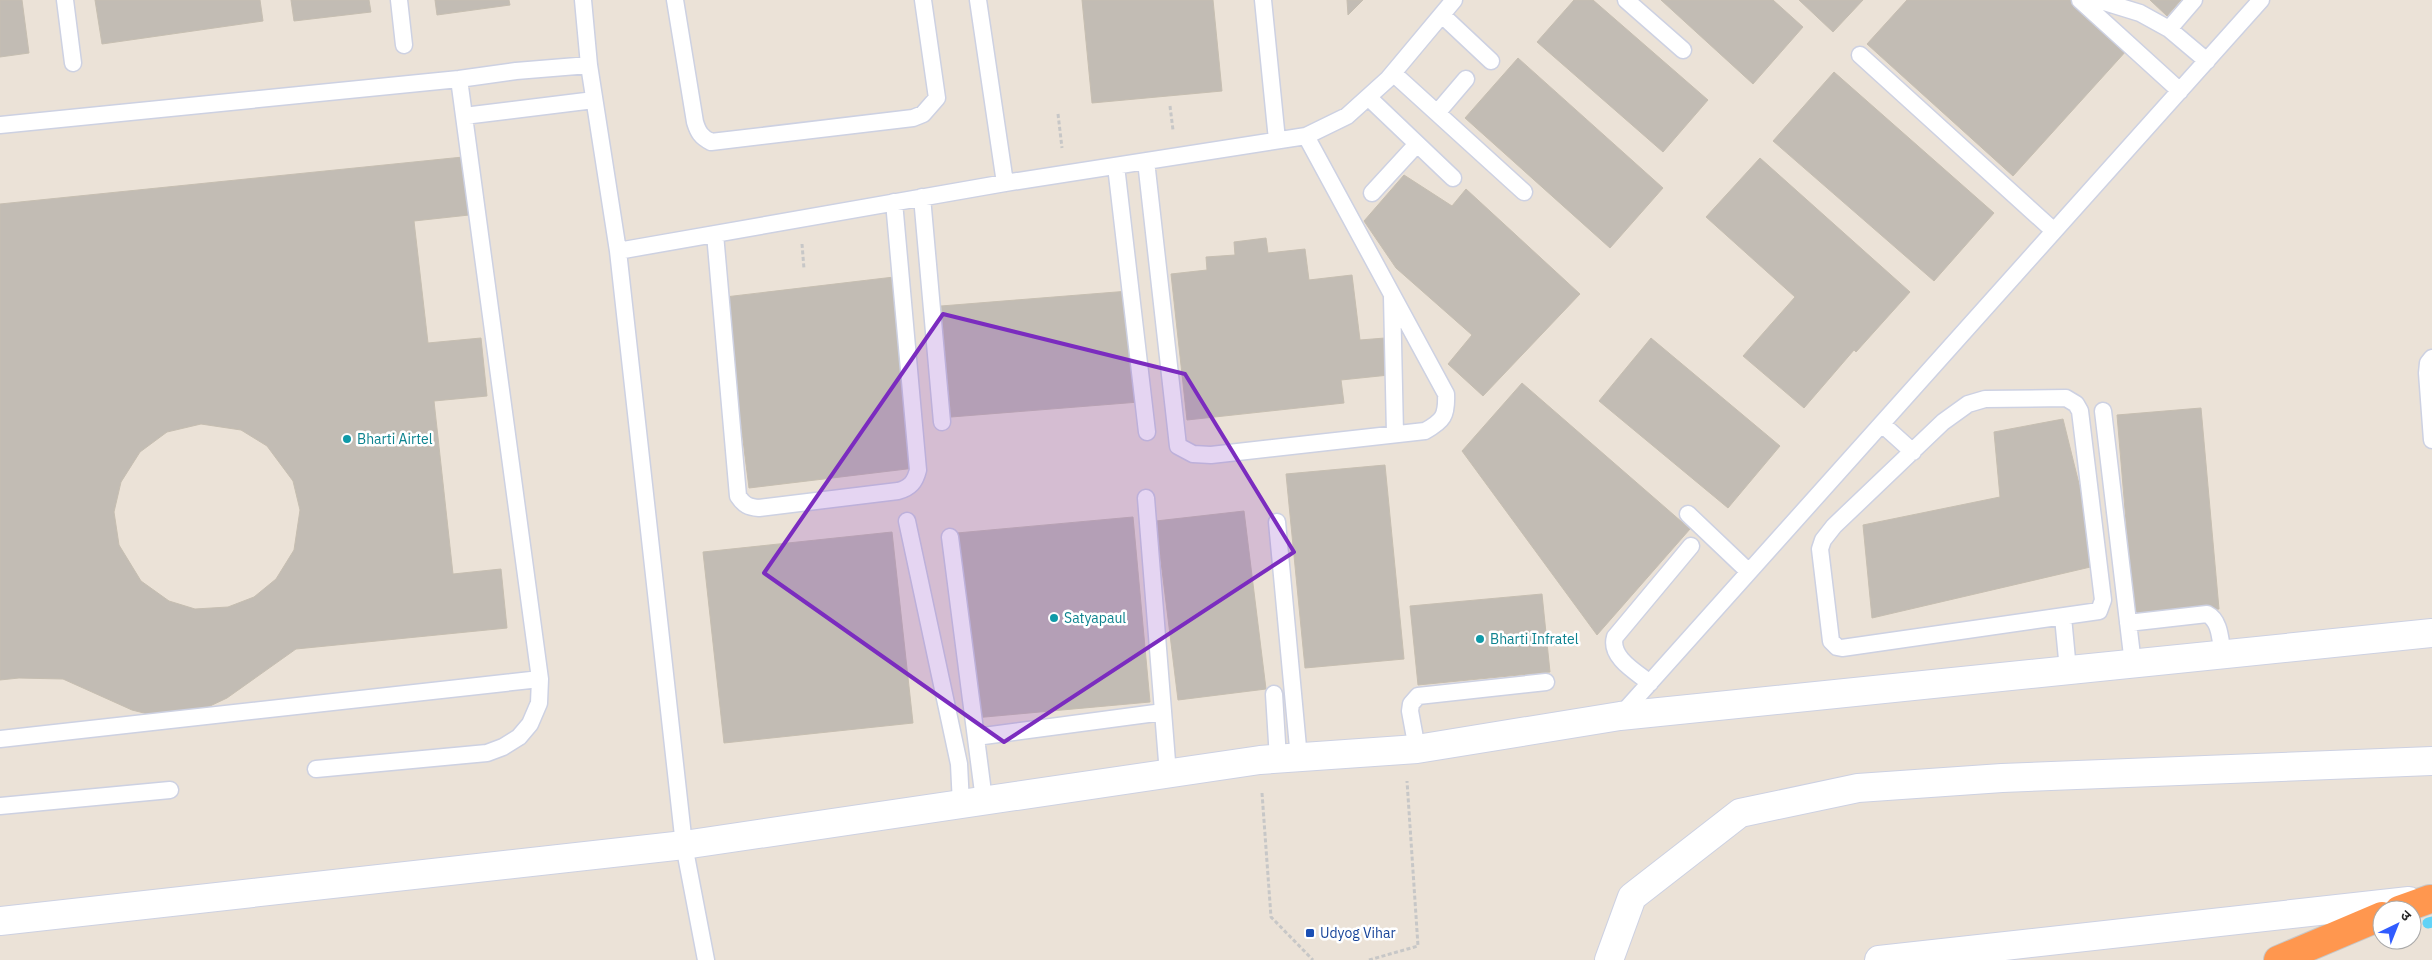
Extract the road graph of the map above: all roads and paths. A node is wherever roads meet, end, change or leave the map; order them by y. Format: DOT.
graph roads {
  1 [pos="66,0"];
  2 [pos="399,0"];
  3 [pos="584,0"];
  4 [pos="675,0"];
  5 [pos="923,0"];
  6 [pos="978,0"];
  7 [pos="1263,0"];
  8 [pos="1454,0"];
  9 [pos="1626,0"];
  10 [pos="2080,0"];
  11 [pos="2098,0"];
  12 [pos="2194,0"];
  13 [pos="2261,0"];
  14 [pos="1442,14"];
  15 [pos="2169,29"];
  16 [pos="404,45"];
  17 [pos="1683,50"];
  18 [pos="1860,55"];
  19 [pos="2207,60"];
  20 [pos="1490,61"];
  21 [pos="73,63"];
  22 [pos="590,65"];
  23 [pos="1393,73"];
  24 [pos="459,79"];
  25 [pos="1466,79"];
  26 [pos="2180,91"];
  27 [pos="1368,97"];
  28 [pos="594,100"];
  29 [pos="1437,113"];
  30 [pos="1058,114"];
  31 [pos="464,116"];
  32 [pos="0,125"];
  33 [pos="1306,136"];
  34 [pos="1277,140"];
  35 [pos="1418,144"];
  36 [pos="1146,161"];
  37 [pos="1116,166"];
  38 [pos="1065,174"];
  39 [pos="1453,178"];
  40 [pos="1005,183"];
  41 [pos="1524,192"];
  42 [pos="1372,193"];
  43 [pos="922,197"];
  44 [pos="894,202"];
  45 [pos="2054,231"];
  46 [pos="714,234"];
  47 [pos="618,251"];
  48 [pos="1392,294"];
  49 [pos="2432,358"];
  50 [pos="2103,411"];
  51 [pos="942,422"];
  52 [pos="1882,424"];
  53 [pos="1147,432"];
  54 [pos="1395,434"];
  55 [pos="2432,440"];
  56 [pos="1913,452"];
  57 [pos="1146,498"];
  58 [pos="1688,514"];
  59 [pos="907,521"];
  60 [pos="1277,522"];
  61 [pos="950,537"];
  62 [pos="1690,546"];
  63 [pos="1749,572"];
  64 [pos="2063,617"];
  65 [pos="2128,623"];
  66 [pos="2432,633"];
  67 [pos="2223,654"];
  68 [pos="2133,664"];
  69 [pos="2068,670"];
  70 [pos="540,679"];
  71 [pos="1546,682"];
  72 [pos="1650,683"];
  73 [pos="1274,694"];
  74 [pos="1163,712"];
  75 [pos="1620,716"];
  76 [pos="976,737"];
  77 [pos="0,739"];
  78 [pos="1411,750"];
  79 [pos="1279,759"];
  80 [pos="2432,762"];
  81 [pos="316,769"];
  82 [pos="1168,774"];
  83 [pos="170,790"];
  84 [pos="973,802"];
  85 [pos="0,806"];
  86 [pos="684,845"];
  87 [pos="2431,899"];
  88 [pos="2372,920"];
  89 [pos="0,921"];
  90 [pos="706,960"];
  91 [pos="1313,960"];
  92 [pos="1369,960"];
  93 [pos="1609,960"];
  94 [pos="1879,960"];
  95 [pos="2278,960"];
  1 -- 21 [label="lane"];
  2 -- 16 [label="lane"];
  3 -- 22 [label="lane"];
  4 -- 5 [label="lane"];
  6 -- 40 [label="lane"];
  7 -- 34 [label="lane"];
  8 -- 14 [label="lane"];
  9 -- 17 [label="lane"];
  10 -- 26 [label="lane"];
  11 -- 15 [label="lane"];
  12 -- 15 [label="lane"];
  13 -- 19 [label="lane"];
  14 -- 20 [label="lane"];
  14 -- 23 [label="lane"];
  15 -- 19 [label="lane"];
  18 -- 45 [label="lane"];
  19 -- 26 [label="lane"];
  22 -- 24 [label="lane"];
  22 -- 28 [label="lane"];
  23 -- 27 [label="lane"];
  23 -- 29 [label="lane"];
  24 -- 31 [label="lane"];
  24 -- 32 [label="lane"];
  25 -- 29 [label="lane"];
  26 -- 45 [label="lane"];
  27 -- 33 [label="lane"];
  27 -- 35 [label="lane"];
  28 -- 31 [label="lane"];
  28 -- 47 [label="lane"];
  29 -- 41 [label="lane"];
  30 -- 38 [label="path"];
  31 -- 70 [label="lane"];
  33 -- 34 [label="lane"];
  33 -- 48 [label="lane"];
  34 -- 36 [label="lane"];
  35 -- 39 [label="lane"];
  35 -- 42 [label="lane"];
  36 -- 37 [label="lane"];
  36 -- 54 [label="lane"];
  37 -- 38 [label="lane"];
  37 -- 53 [label="lane"];
  38 -- 40 [label="lane"];
  40 -- 43 [label="lane"];
  43 -- 44 [label="lane"];
  43 -- 51 [label="lane"];
  44 -- 46 [label="lane"];
  44 -- 46 [label="lane"];
  45 -- 52 [label="lane"];
  46 -- 47 [label="lane"];
  47 -- 86 [label="lane"];
  48 -- 54 [label="lane"];
  48 -- 54 [label="lane"];
  49 -- 55 [label="lane"];
  50 -- 65 [label="lane"];
  52 -- 56 [label="lane"];
  52 -- 63 [label="lane"];
  56 -- 64 [label="lane"];
  56 -- 64 [label="lane"];
  57 -- 74 [label="lane"];
  58 -- 63 [label="lane"];
  59 -- 84 [label="lane"];
  60 -- 79 [label="lane"];
  61 -- 76 [label="lane"];
  62 -- 72 [label="lane"];
  63 -- 72 [label="lane"];
  64 -- 69 [label="lane"];
  65 -- 67 [label="lane"];
  65 -- 68 [label="lane"];
  66 -- 67 [label="street"];
  67 -- 68 [label="street"];
  68 -- 69 [label="street"];
  69 -- 75 [label="street"];
  70 -- 77 [label="lane"];
  70 -- 81 [label="lane"];
  71 -- 78 [label="lane"];
  72 -- 75 [label="lane"];
  73 -- 79 [label="lane"];
  74 -- 76 [label="lane"];
  74 -- 82 [label="lane"];
  75 -- 78 [label="street"];
  76 -- 84 [label="lane"];
  78 -- 79 [label="street"];
  78 -- 92 [label="path"];
  79 -- 82 [label="street"];
  79 -- 91 [label="path"];
  80 -- 93 [label="street"];
  82 -- 84 [label="street"];
  83 -- 85 [label="lane"];
  84 -- 86 [label="street"];
  86 -- 89 [label="street"];
  86 -- 90 [label="lane"];
  87 -- 94 [label="street"];
  88 -- 95 [label="highway"];
}
